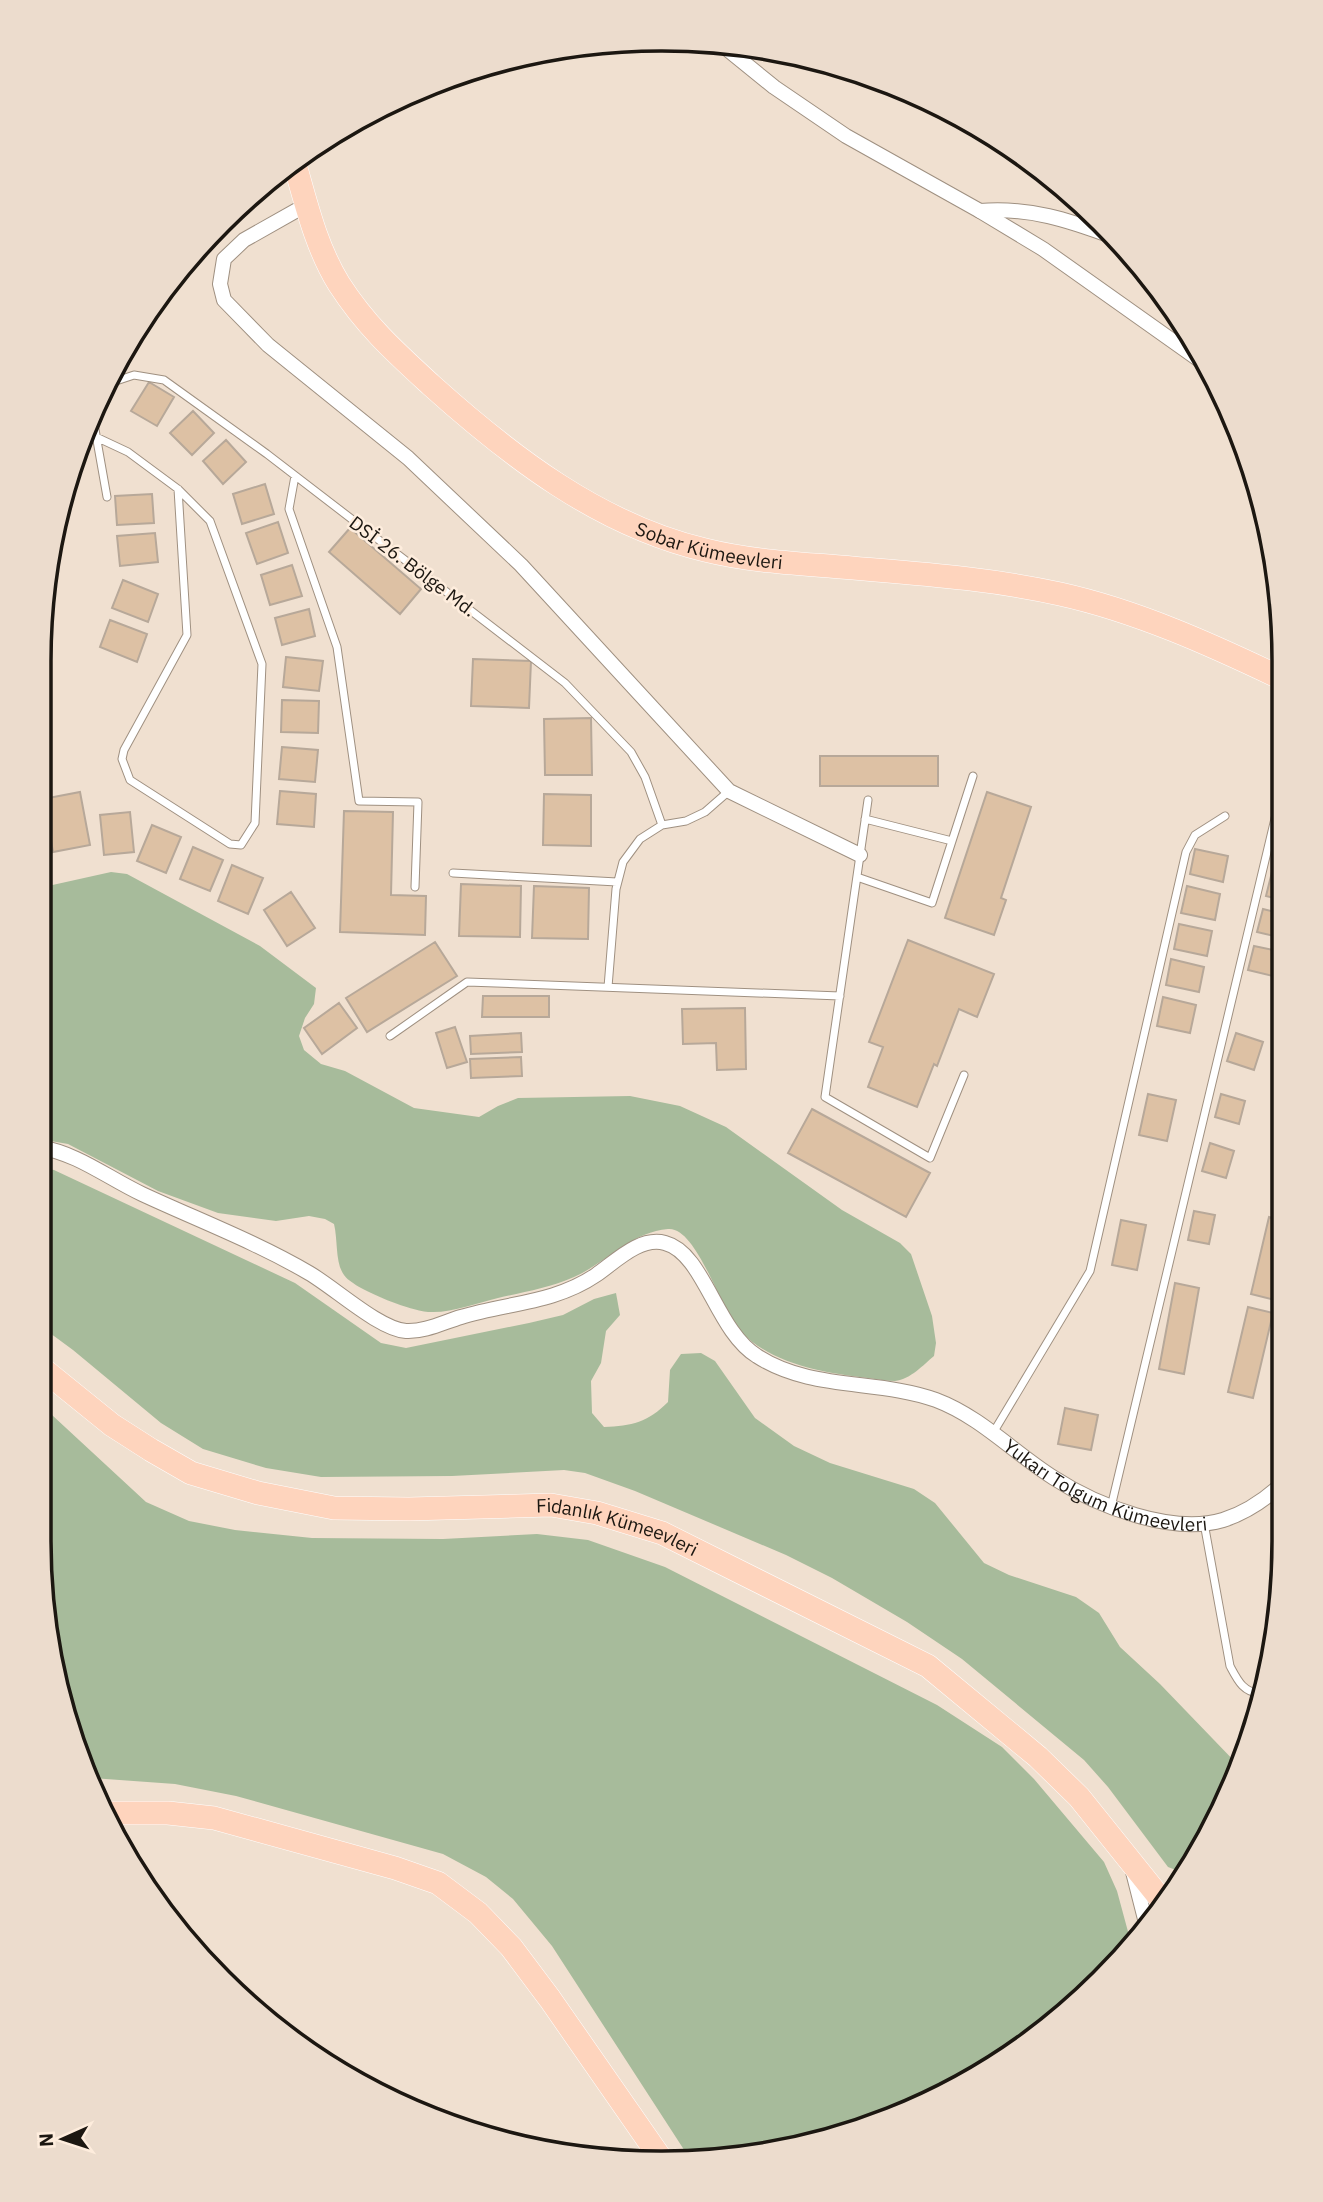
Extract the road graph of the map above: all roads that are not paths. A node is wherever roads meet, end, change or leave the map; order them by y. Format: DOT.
graph roads {
  1 [pos="735,55"];
  2 [pos="297,172"];
  3 [pos="306,205"];
  4 [pos="980,211"];
  5 [pos="1093,230"];
  6 [pos="1187,351"];
  7 [pos="120,380"];
  8 [pos="95,433"];
  9 [pos="96,437"];
  10 [pos="295,476"];
  11 [pos="178,489"];
  12 [pos="107,498"];
  13 [pos="1272,674"];
  14 [pos="973,776"];
  15 [pos="729,791"];
  16 [pos="868,800"];
  17 [pos="1225,816"];
  18 [pos="865,819"];
  19 [pos="662,825"];
  20 [pos="1272,831"];
  21 [pos="952,841"];
  22 [pos="860,855"];
  23 [pos="453,873"];
  24 [pos="857,877"];
  25 [pos="617,882"];
  26 [pos="415,887"];
  27 [pos="608,987"];
  28 [pos="840,996"];
  29 [pos="390,1036"];
  30 [pos="964,1074"];
  31 [pos="51,1149"];
  32 [pos="51,1376"];
  33 [pos="993,1433"];
  34 [pos="1272,1492"];
  35 [pos="1111,1507"];
  36 [pos="1203,1522"];
  37 [pos="1253,1693"];
  38 [pos="115,1813"];
  39 [pos="1129,1857"];
  40 [pos="1158,1895"];
  41 [pos="1144,1915"];
  42 [pos="656,2151"];
  1 -- 4 [label="street"];
  2 -- 3 [label="main road, Sobar Kümeevleri"];
  3 -- 13 [label="main road, Sobar Kümeevleri"];
  3 -- 15 [label="street"];
  4 -- 5 [label="street"];
  4 -- 6 [label="street"];
  7 -- 10 [label="lane, DSİ 26. Bölge Md."];
  8 -- 9 [label="lane"];
  9 -- 11 [label="lane"];
  9 -- 12 [label="lane"];
  10 -- 19 [label="lane, DSİ 26. Bölge Md."];
  10 -- 26 [label="lane"];
  11 -- 11 [label="lane"];
  14 -- 21 [label="lane"];
  15 -- 19 [label="lane"];
  15 -- 22 [label="street"];
  16 -- 18 [label="lane"];
  17 -- 33 [label="lane"];
  18 -- 21 [label="lane"];
  18 -- 22 [label="lane"];
  19 -- 25 [label="lane"];
  20 -- 35 [label="lane"];
  21 -- 24 [label="lane"];
  22 -- 24 [label="lane"];
  23 -- 25 [label="lane"];
  24 -- 28 [label="lane"];
  25 -- 27 [label="lane"];
  27 -- 28 [label="lane"];
  27 -- 29 [label="lane"];
  28 -- 30 [label="lane"];
  31 -- 33 [label="street, Yukarı Tolgum Kümeevleri"];
  32 -- 39 [label="main road, Fidanlık Kümeevleri"];
  33 -- 35 [label="street, Yukarı Tolgum Kümeevleri"];
  34 -- 36 [label="street, Yukarı Tolgum Kümeevleri"];
  35 -- 36 [label="street, Yukarı Tolgum Kümeevleri"];
  36 -- 37 [label="lane"];
  38 -- 42 [label="main road"];
  39 -- 40 [label="main road"];
  39 -- 41 [label="street"];
}
